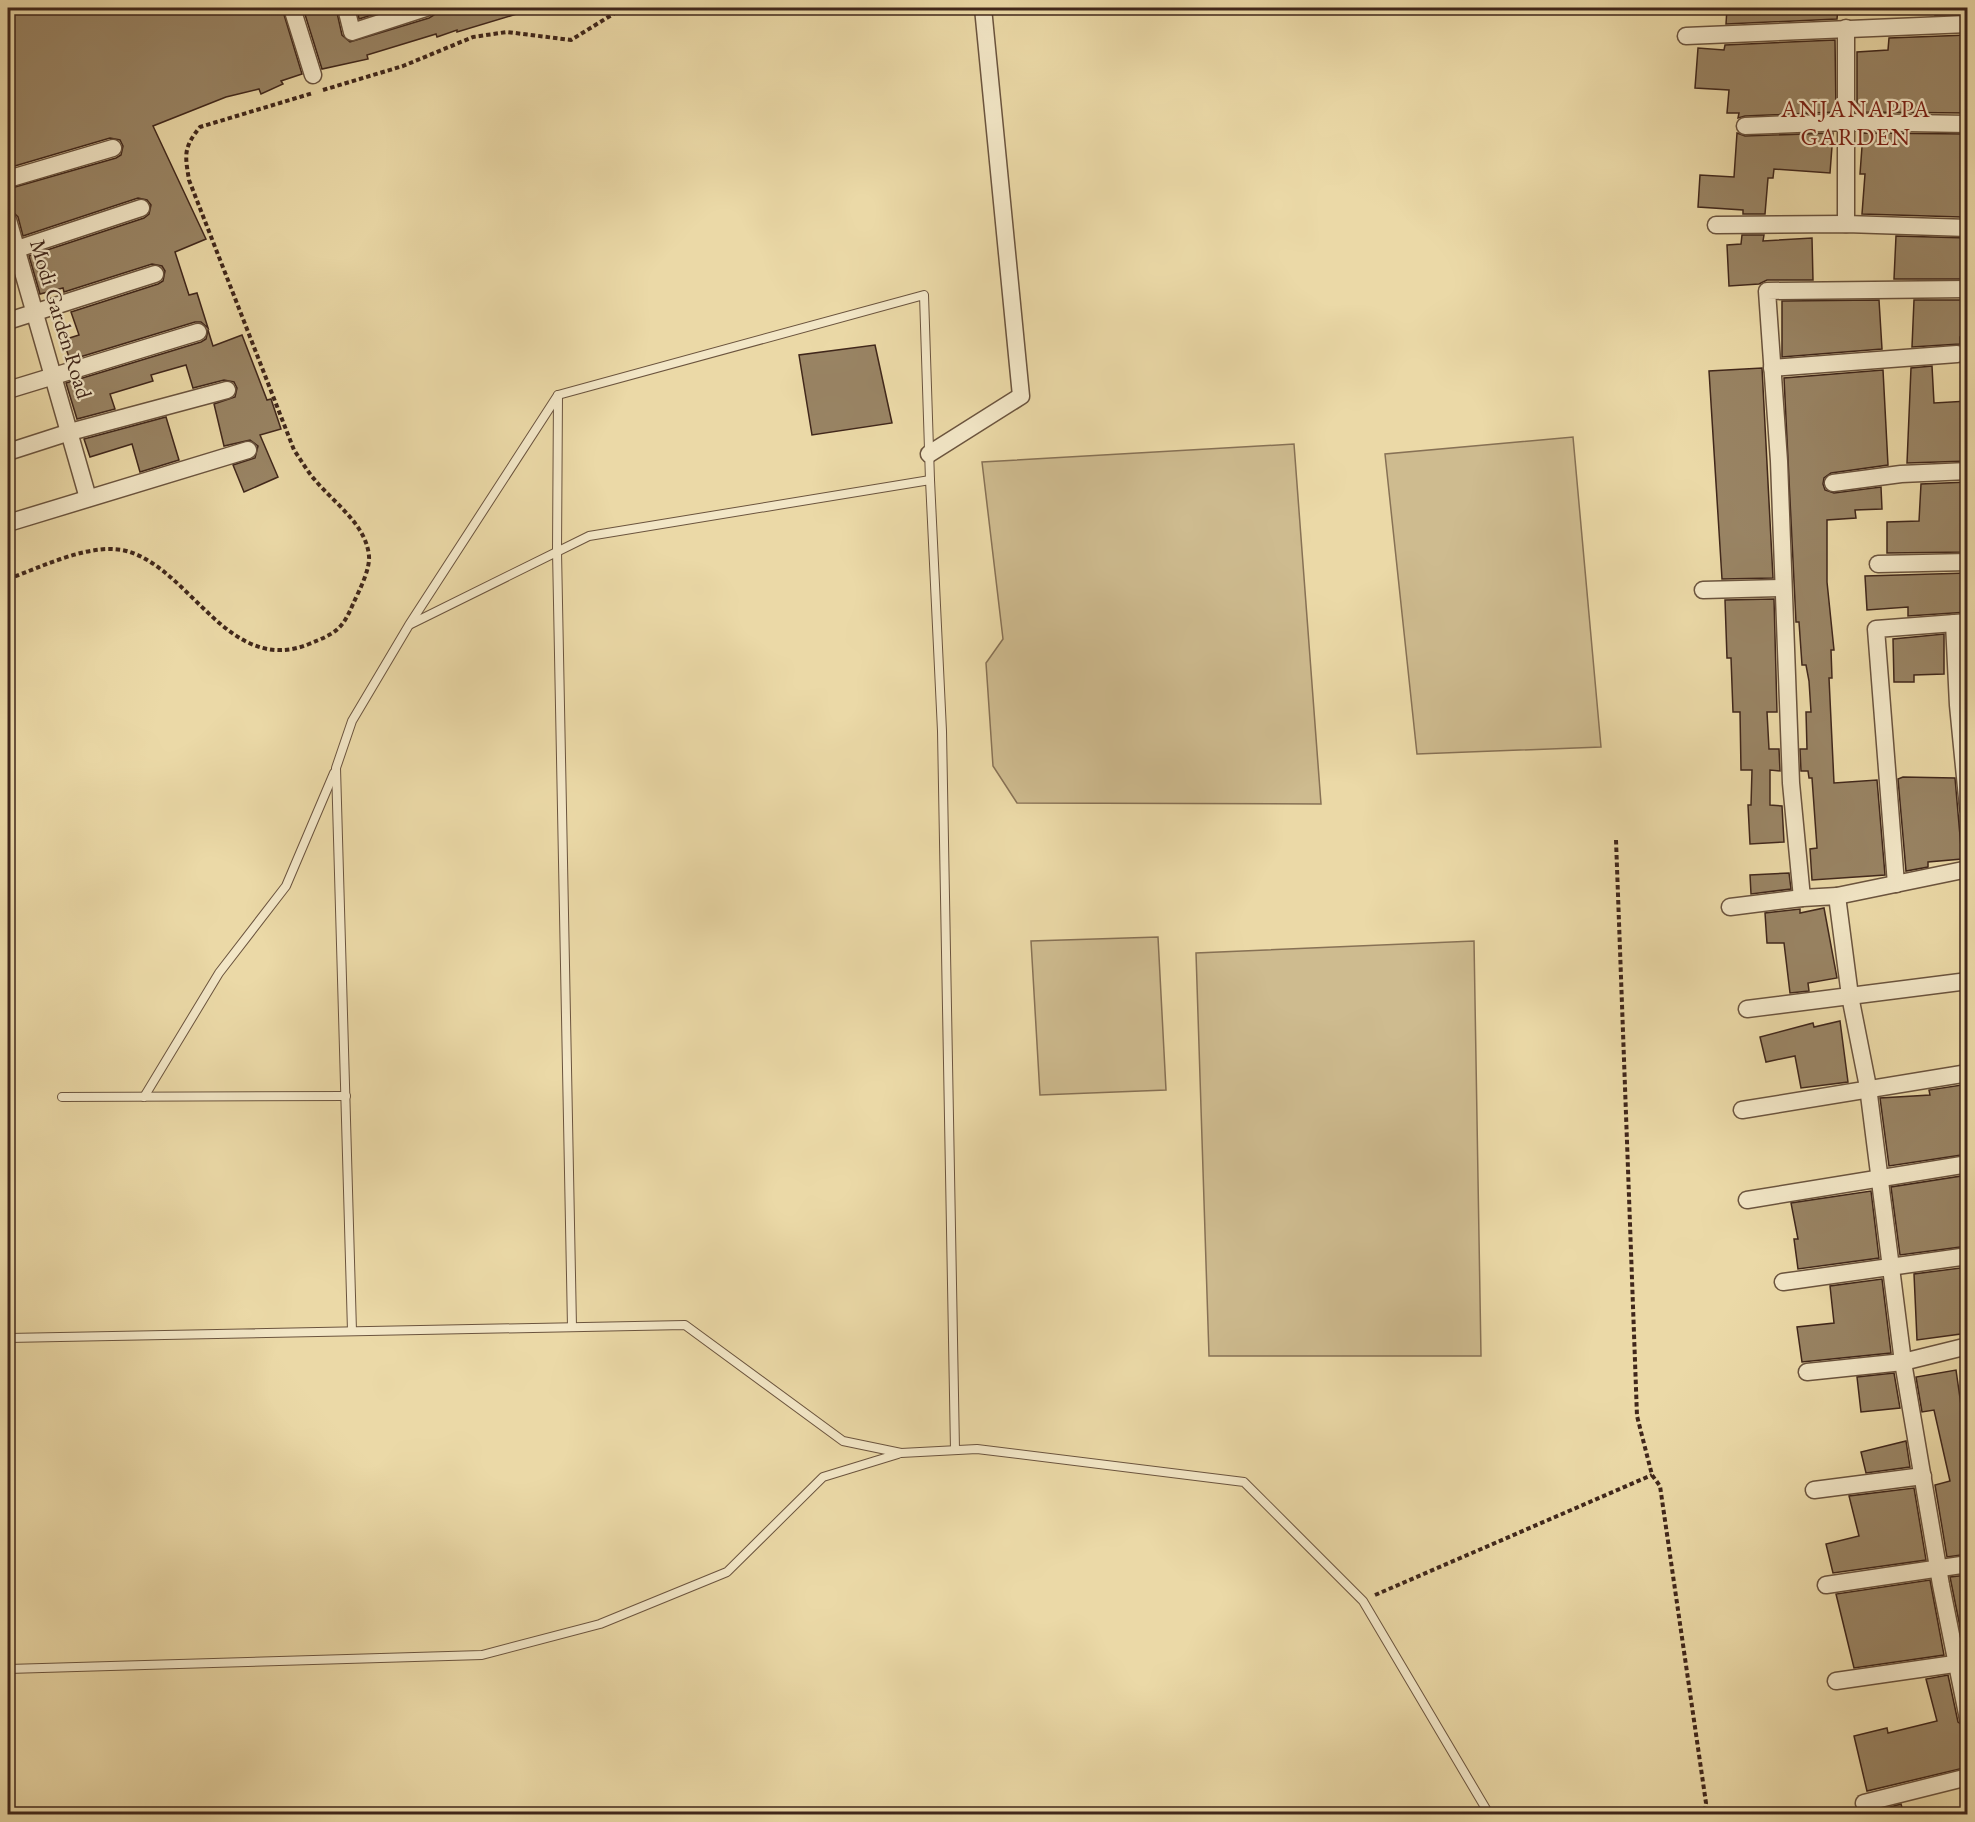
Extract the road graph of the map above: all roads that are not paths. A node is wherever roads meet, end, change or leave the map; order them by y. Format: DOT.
graph roads {
  1 [pos="292,8"];
  2 [pos="346,8"];
  3 [pos="426,8"];
  4 [pos="983,8"];
  5 [pos="1968,24"];
  6 [pos="1846,28"];
  7 [pos="1686,36"];
  8 [pos="313,75"];
  9 [pos="1847,122"];
  10 [pos="1968,124"];
  11 [pos="1745,126"];
  12 [pos="113,148"];
  13 [pos="8,179"];
  14 [pos="141,208"];
  15 [pos="8,220"];
  16 [pos="1846,224"];
  17 [pos="1716,225"];
  18 [pos="1968,228"];
  19 [pos="12,250"];
  20 [pos="155,274"];
  21 [pos="1968,289"];
  22 [pos="35,312"];
  23 [pos="8,321"];
  24 [pos="198,332"];
  25 [pos="1957,354"];
  26 [pos="1772,368"];
  27 [pos="54,376"];
  28 [pos="8,390"];
  29 [pos="227,390"];
  30 [pos="558,394"];
  31 [pos="70,432"];
  32 [pos="249,450"];
  33 [pos="8,452"];
  34 [pos="929,454"];
  35 [pos="1968,471"];
  36 [pos="930,480"];
  37 [pos="1833,483"];
  38 [pos="88,498"];
  39 [pos="8,523"];
  40 [pos="557,551"];
  41 [pos="1968,562"];
  42 [pos="1878,564"];
  43 [pos="1782,588"];
  44 [pos="1703,590"];
  45 [pos="1961,623"];
  46 [pos="409,625"];
  47 [pos="1963,705"];
  48 [pos="336,768"];
  49 [pos="1968,808"];
  50 [pos="1968,869"];
  51 [pos="1896,884"];
  52 [pos="1837,896"];
  53 [pos="1802,898"];
  54 [pos="1730,907"];
  55 [pos="1968,981"];
  56 [pos="1850,996"];
  57 [pos="1747,1009"];
  58 [pos="1968,1073"];
  59 [pos="1868,1087"];
  60 [pos="346,1096"];
  61 [pos="62,1097"];
  62 [pos="144,1097"];
  63 [pos="1742,1110"];
  64 [pos="1968,1164"];
  65 [pos="1880,1177"];
  66 [pos="1747,1200"];
  67 [pos="1968,1256"];
  68 [pos="1891,1267"];
  69 [pos="1783,1282"];
  70 [pos="572,1327"];
  71 [pos="352,1331"];
  72 [pos="8,1338"];
  73 [pos="1968,1346"];
  74 [pos="1903,1362"];
  75 [pos="1807,1372"];
  76 [pos="955,1450"];
  77 [pos="901,1453"];
  78 [pos="1923,1476"];
  79 [pos="1814,1490"];
  80 [pos="1968,1564"];
  81 [pos="1939,1569"];
  82 [pos="1826,1585"];
  83 [pos="1962,1663"];
  84 [pos="8,1669"];
  85 [pos="1836,1681"];
  86 [pos="1968,1719"];
  87 [pos="1968,1777"];
  88 [pos="1864,1803"];
  89 [pos="1489,1815"];
  1 -- 8 [label="street"];
  2 -- 3 [label="street"];
  4 -- 34 [label="street"];
  5 -- 6 [label="street"];
  6 -- 7 [label="street"];
  6 -- 9 [label="street"];
  9 -- 10 [label="street"];
  9 -- 11 [label="street"];
  9 -- 16 [label="street"];
  12 -- 13 [label="street"];
  14 -- 19 [label="street"];
  15 -- 19 [label="street, Modi Garden Road"];
  16 -- 17 [label="street"];
  16 -- 18 [label="street"];
  19 -- 22 [label="street, Modi Garden Road"];
  20 -- 22 [label="street"];
  21 -- 26 [label="street"];
  22 -- 23 [label="street"];
  22 -- 27 [label="street, Modi Garden Road"];
  24 -- 27 [label="street"];
  25 -- 26 [label="street"];
  26 -- 43 [label="street"];
  27 -- 28 [label="street"];
  27 -- 31 [label="street, Modi Garden Road"];
  29 -- 31 [label="street"];
  30 -- 34 [label="lane"];
  30 -- 40 [label="lane"];
  30 -- 46 [label="lane"];
  31 -- 33 [label="street"];
  31 -- 38 [label="street, Modi Garden Road"];
  32 -- 38 [label="street"];
  34 -- 36 [label="lane"];
  35 -- 37 [label="street"];
  36 -- 40 [label="lane"];
  36 -- 76 [label="lane"];
  38 -- 39 [label="street"];
  40 -- 46 [label="lane"];
  40 -- 70 [label="lane"];
  41 -- 42 [label="street"];
  43 -- 44 [label="street"];
  43 -- 53 [label="street"];
  45 -- 47 [label="street"];
  45 -- 51 [label="street"];
  46 -- 48 [label="lane"];
  47 -- 49 [label="street"];
  48 -- 60 [label="lane"];
  48 -- 62 [label="lane"];
  50 -- 51 [label="street"];
  51 -- 52 [label="street"];
  52 -- 53 [label="street"];
  52 -- 56 [label="street"];
  53 -- 54 [label="street"];
  55 -- 56 [label="street"];
  56 -- 57 [label="street"];
  56 -- 59 [label="street"];
  58 -- 59 [label="street"];
  59 -- 63 [label="street"];
  59 -- 65 [label="street"];
  60 -- 62 [label="lane"];
  60 -- 71 [label="lane"];
  61 -- 62 [label="lane"];
  64 -- 65 [label="street"];
  65 -- 66 [label="street"];
  65 -- 68 [label="street"];
  67 -- 68 [label="street"];
  68 -- 69 [label="street"];
  68 -- 74 [label="street"];
  70 -- 71 [label="lane"];
  70 -- 77 [label="lane"];
  71 -- 72 [label="lane"];
  73 -- 74 [label="street"];
  74 -- 75 [label="street"];
  74 -- 78 [label="street"];
  76 -- 77 [label="lane"];
  76 -- 89 [label="lane"];
  77 -- 84 [label="lane"];
  78 -- 79 [label="street"];
  78 -- 81 [label="street"];
  80 -- 81 [label="street"];
  81 -- 82 [label="street"];
  81 -- 83 [label="street"];
  83 -- 85 [label="street"];
  83 -- 86 [label="street"];
  87 -- 88 [label="street"];
}
